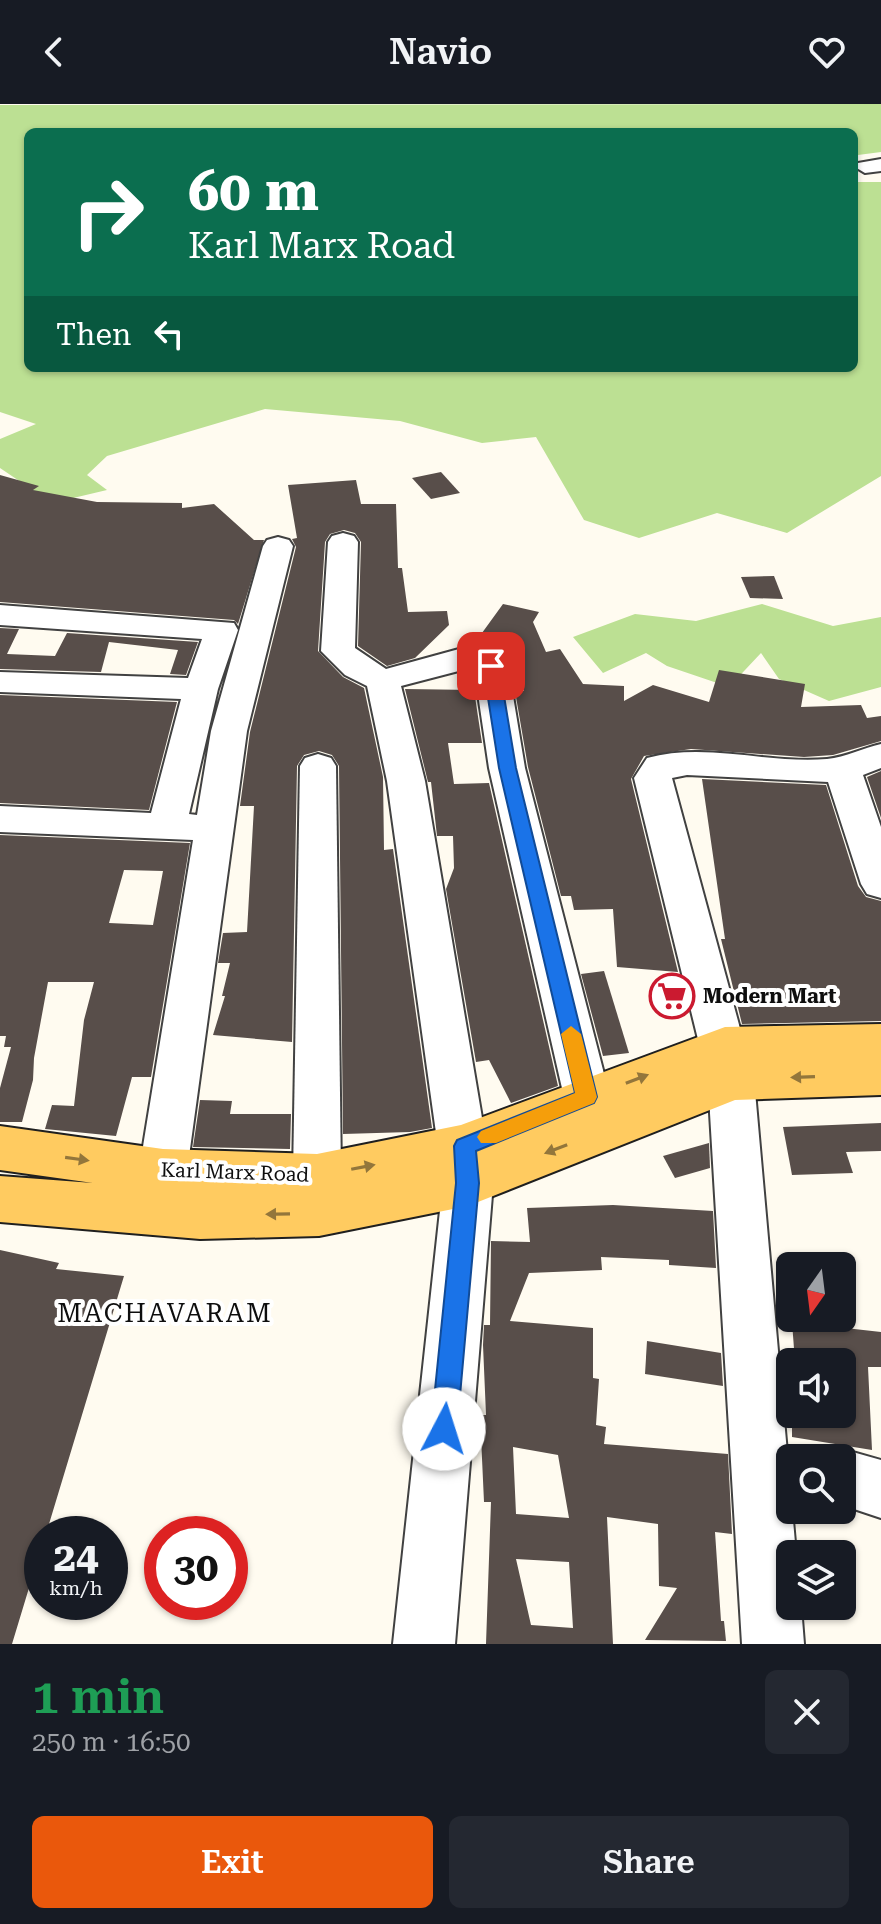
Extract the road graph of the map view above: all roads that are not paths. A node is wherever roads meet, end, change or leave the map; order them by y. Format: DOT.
graph roads {
  1 [pos="343,542"];
  2 [pos="278,546"];
  3 [pos="0,615"];
  4 [pos="383,681"];
  5 [pos="0,682"];
  6 [pos="201,689"];
  7 [pos="862,762"];
  8 [pos="318,766"];
  9 [pos="0,819"];
  10 [pos="167,827"];
  11 [pos="214,827"];
  12 [pos="881,884"];
  13 [pos="881,1043"];
  14 [pos="728,1063"];
  15 [pos="881,1075"];
  16 [pos="587,1097"];
  17 [pos="0,1148"];
  18 [pos="466,1165"];
  19 [pos="163,1171"];
  20 [pos="317,1176"];
  21 [pos="0,1199"];
  22 [pos="775,1456"];
  23 [pos="856,1481"];
  24 [pos="881,1489"];
  25 [pos="424,1644"];
  26 [pos="773,1644"];
  1 -- 4 [label="street"];
  2 -- 11 [label="street"];
  3 -- 6 [label="street"];
  4 -- 16 [label="street"];
  4 -- 18 [label="street"];
  5 -- 6 [label="street"];
  6 -- 10 [label="street"];
  7 -- 12 [label="street"];
  7 -- 14 [label="street"];
  8 -- 20 [label="street"];
  9 -- 10 [label="street"];
  10 -- 11 [label="street"];
  11 -- 19 [label="street"];
  13 -- 14 [label="main road, Karl Marx Road"];
  15 -- 14 [label="main road, Karl Marx Road, one-way"];
  16 -- 14 [label="main road, Karl Marx Road, one-way"];
  14 -- 18 [label="main road, Karl Marx Road, one-way"];
  14 -- 22 [label="street"];
  16 -- 18 [label="main road, Karl Marx Road"];
  17 -- 19 [label="main road, Karl Marx Road, one-way"];
  20 -- 18 [label="main road, Karl Marx Road, one-way"];
  18 -- 21 [label="main road, Karl Marx Road, one-way"];
  18 -- 25 [label="street"];
  19 -- 20 [label="main road, Karl Marx Road"];
  22 -- 26 [label="street"];
  23 -- 24 [label="street"];
}
